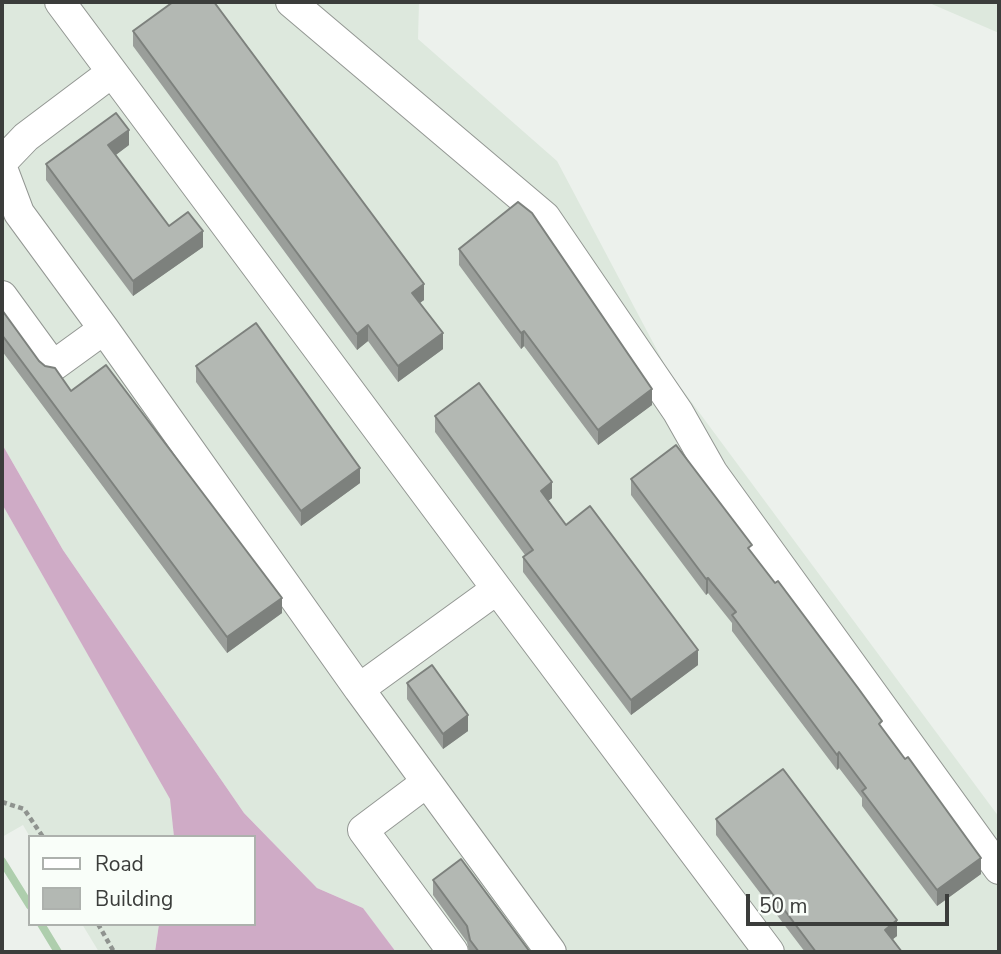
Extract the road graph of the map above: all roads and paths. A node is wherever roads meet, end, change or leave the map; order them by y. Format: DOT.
graph roads {
  1 [pos="60,2"];
  2 [pos="291,2"];
  3 [pos="111,73"];
  4 [pos="2,162"];
  5 [pos="2,168"];
  6 [pos="2,296"];
  7 [pos="104,329"];
  8 [pos="497,589"];
  9 [pos="359,689"];
  10 [pos="427,782"];
  11 [pos="2,802"];
  12 [pos="42,835"];
  13 [pos="999,869"];
  14 [pos="99,926"];
  15 [pos="114,952"];
  16 [pos="453,952"];
  17 [pos="551,952"];
  18 [pos="769,952"];
  1 -- 3 [label="lane"];
  2 -- 13 [label="lane"];
  3 -- 4 [label="lane"];
  3 -- 8 [label="lane"];
  5 -- 7 [label="lane"];
  6 -- 7 [label="lane"];
  7 -- 9 [label="lane"];
  8 -- 9 [label="lane"];
  8 -- 18 [label="lane"];
  9 -- 10 [label="lane"];
  10 -- 16 [label="lane"];
  10 -- 17 [label="lane"];
  11 -- 12 [label="path"];
  14 -- 15 [label="path"];
}
